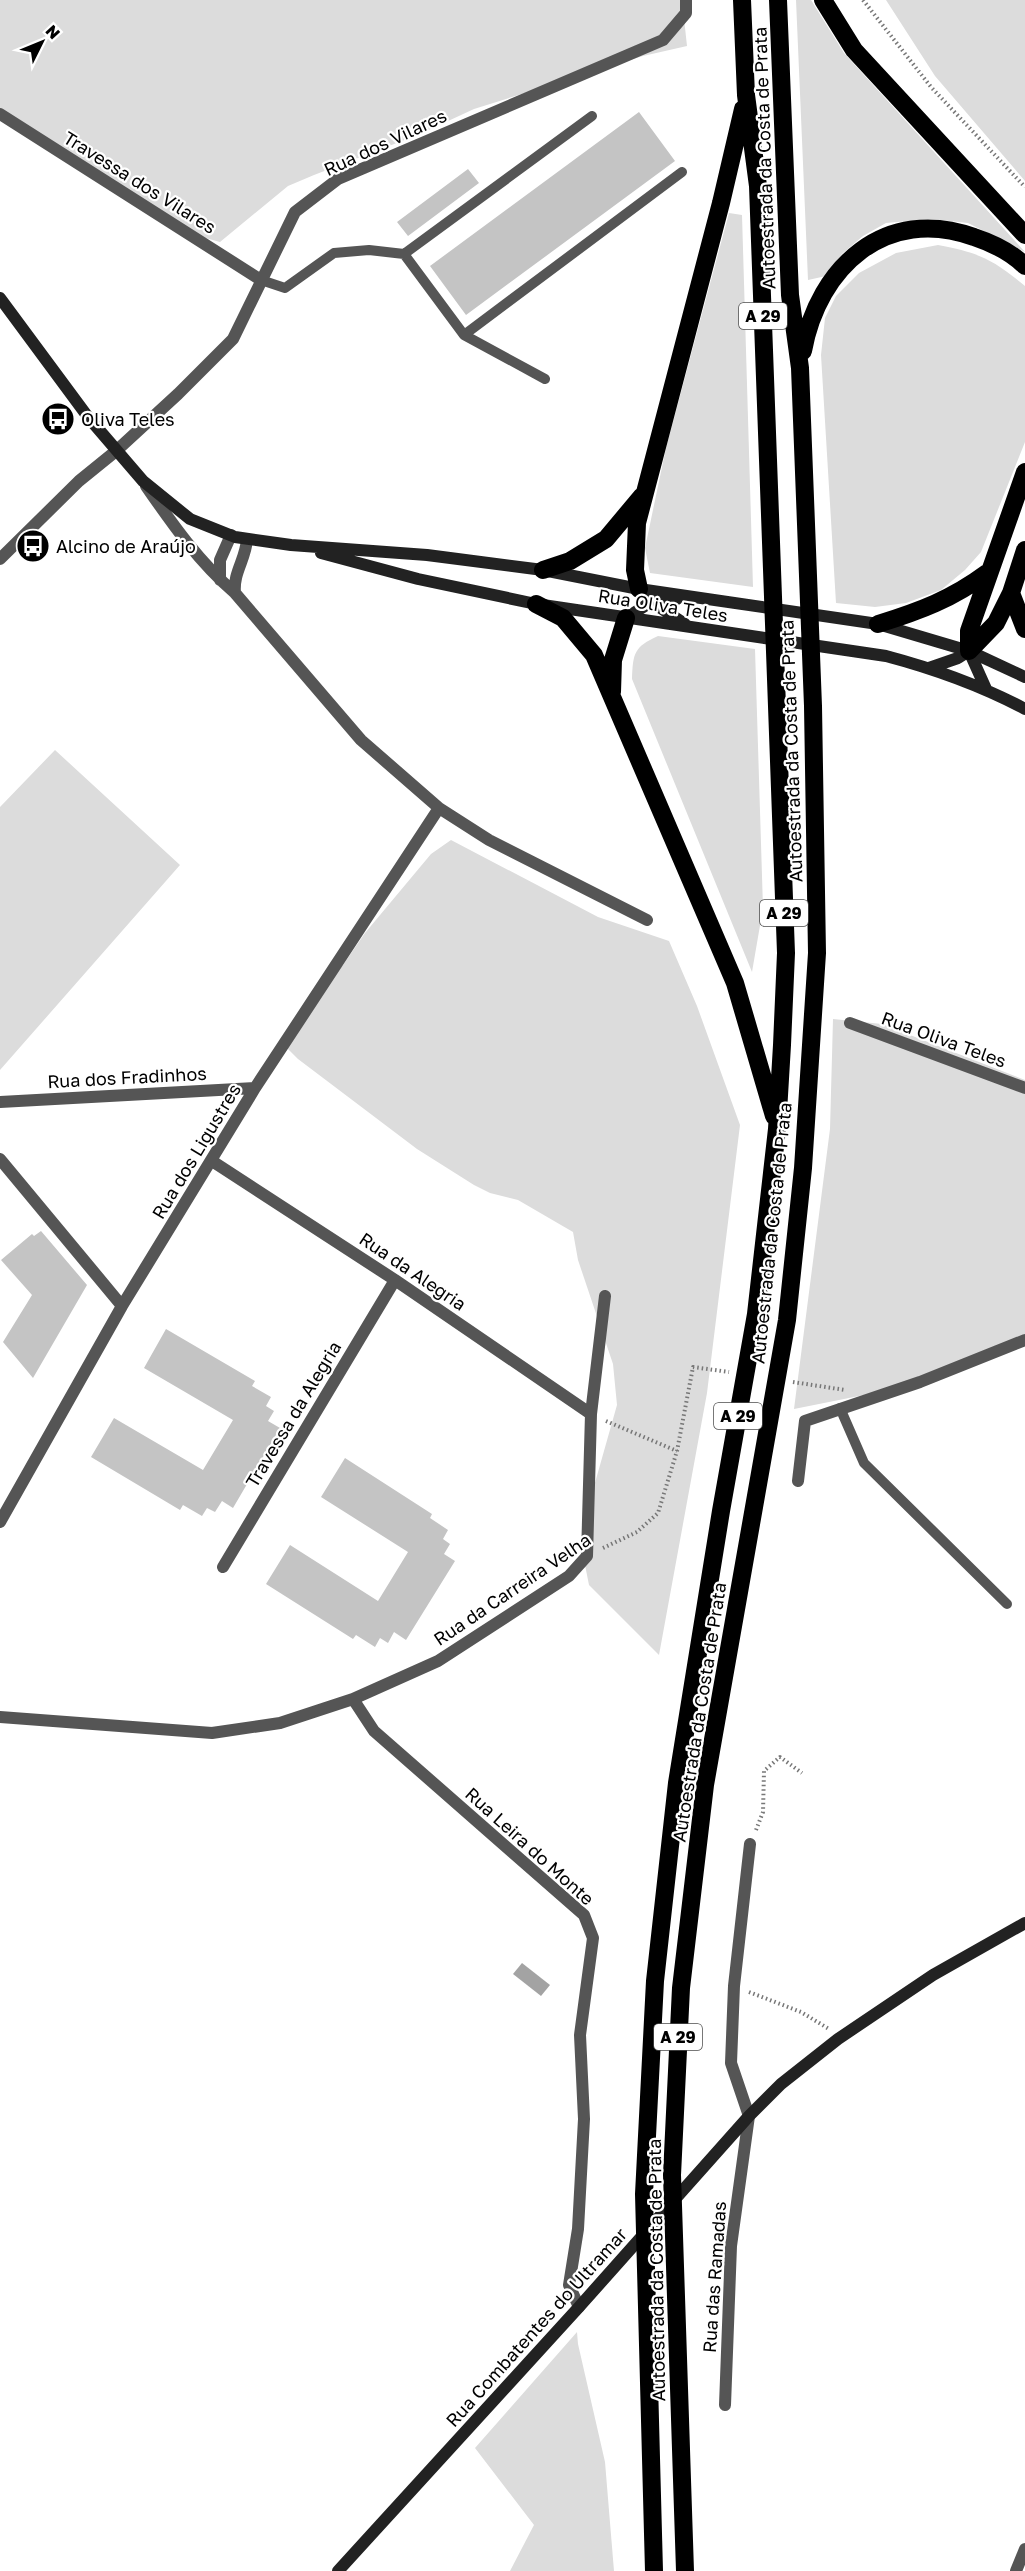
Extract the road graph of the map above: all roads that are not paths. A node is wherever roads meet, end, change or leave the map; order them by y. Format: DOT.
graph roads {
  1 [pos="686,0"];
  2 [pos="742,0"];
  3 [pos="778,0"];
  4 [pos="823,0"];
  5 [pos="746,95"];
  6 [pos="0,114"];
  7 [pos="592,117"];
  8 [pos="682,172"];
  9 [pos="1025,235"];
  10 [pos="404,254"];
  11 [pos="1025,266"];
  12 [pos="261,280"];
  13 [pos="0,298"];
  14 [pos="464,335"];
  15 [pos="800,368"];
  16 [pos="545,379"];
  17 [pos="116,451"];
  18 [pos="1025,472"];
  19 [pos="143,482"];
  20 [pos="647,490"];
  21 [pos="231,535"];
  22 [pos="247,538"];
  23 [pos="291,545"];
  24 [pos="1025,550"];
  25 [pos="0,559"];
  26 [pos="543,570"];
  27 [pos="987,573"];
  28 [pos="220,580"];
  29 [pos="235,593"];
  30 [pos="1011,593"];
  31 [pos="645,595"];
  32 [pos="692,597"];
  33 [pos="536,604"];
  34 [pos="626,618"];
  35 [pos="878,624"];
  36 [pos="690,627"];
  37 [pos="1025,629"];
  38 [pos="969,651"];
  39 [pos="929,668"];
  40 [pos="1025,677"];
  41 [pos="986,688"];
  42 [pos="612,697"];
  43 [pos="1025,709"];
  44 [pos="439,808"];
  45 [pos="647,920"];
  46 [pos="850,1023"];
  47 [pos="255,1088"];
  48 [pos="1025,1088"];
  49 [pos="0,1102"];
  50 [pos="777,1129"];
  51 [pos="0,1159"];
  52 [pos="212,1161"];
  53 [pos="395,1280"];
  54 [pos="605,1296"];
  55 [pos="122,1306"];
  56 [pos="1025,1340"];
  57 [pos="840,1408"];
  58 [pos="591,1414"];
  59 [pos="798,1481"];
  60 [pos="0,1521"];
  61 [pos="223,1567"];
  62 [pos="1007,1604"];
  63 [pos="353,1699"];
  64 [pos="0,1718"];
  65 [pos="750,1844"];
  66 [pos="1025,1923"];
  67 [pos="749,2116"];
  68 [pos="579,2307"];
  69 [pos="725,2405"];
  70 [pos="1025,2549"];
  71 [pos="338,2571"];
  72 [pos="654,2571"];
  73 [pos="685,2571"];
  74 [pos="1016,2571"];
  1 -- 12 [label="street, Rua dos Vilares"];
  2 -- 5 [label="highway, Autoestrada da Costa de Prata / A 29"];
  3 -- 15 [label="highway, Autoestrada da Costa de Prata / A 29"];
  4 -- 9 [label="highway"];
  5 -- 20 [label="highway"];
  5 -- 50 [label="highway, Autoestrada da Costa de Prata / A 29"];
  6 -- 12 [label="street, Travessa dos Vilares"];
  7 -- 10 [label="lane"];
  8 -- 14 [label="lane"];
  10 -- 12 [label="lane"];
  10 -- 14 [label="lane"];
  11 -- 15 [label="highway"];
  12 -- 17 [label="street, Rua dos Vilares"];
  13 -- 17 [label="main road, Rua Oliva Teles"];
  14 -- 16 [label="lane"];
  15 -- 73 [label="highway, Autoestrada da Costa de Prata / A 29"];
  17 -- 19 [label="main road, Rua Oliva Teles"];
  17 -- 25 [label="street, Rua dos Vilares"];
  18 -- 27 [label="highway"];
  19 -- 21 [label="main road, Rua Oliva Teles"];
  19 -- 28 [label="street, Rua Oliva Teles"];
  20 -- 26 [label="highway"];
  20 -- 31 [label="highway"];
  21 -- 22 [label="main road, Rua Oliva Teles"];
  21 -- 28 [label="street"];
  22 -- 23 [label="main road, Rua Oliva Teles"];
  22 -- 29 [label="street"];
  23 -- 26 [label="main road, Rua Oliva Teles"];
  23 -- 33 [label="main road, Rua Oliva Teles"];
  24 -- 30 [label="highway"];
  26 -- 31 [label="main road, Rua Oliva Teles"];
  27 -- 35 [label="highway"];
  27 -- 38 [label="highway"];
  28 -- 29 [label="street, Rua Oliva Teles"];
  29 -- 44 [label="street, Rua Oliva Teles"];
  30 -- 37 [label="highway"];
  30 -- 38 [label="highway"];
  31 -- 32 [label="main road, Rua Oliva Teles"];
  31 -- 32 [label="main road"];
  31 -- 34 [label="main road"];
  31 -- 36 [label="main road"];
  32 -- 35 [label="main road, Rua Oliva Teles"];
  33 -- 34 [label="main road, Rua Oliva Teles"];
  33 -- 42 [label="highway"];
  34 -- 36 [label="main road, Rua Oliva Teles"];
  34 -- 42 [label="highway"];
  35 -- 38 [label="main road, Rua Oliva Teles"];
  36 -- 39 [label="main road, Rua Oliva Teles"];
  38 -- 39 [label="main road"];
  38 -- 40 [label="main road, Rua Oliva Teles"];
  38 -- 41 [label="main road"];
  39 -- 41 [label="main road, Rua Oliva Teles"];
  41 -- 43 [label="main road, Rua Oliva Teles"];
  42 -- 50 [label="highway"];
  44 -- 45 [label="street, Rua Oliva Teles"];
  44 -- 47 [label="street, Rua dos Ligustres"];
  46 -- 48 [label="street, Rua Oliva Teles"];
  47 -- 49 [label="street, Rua dos Fradinhos"];
  47 -- 52 [label="street, Rua dos Ligustres"];
  50 -- 72 [label="highway, Autoestrada da Costa de Prata / A 29"];
  51 -- 55 [label="street"];
  52 -- 53 [label="street, Rua da Alegria"];
  52 -- 55 [label="street, Rua dos Ligustres"];
  53 -- 58 [label="street, Rua da Alegria"];
  53 -- 61 [label="street, Travessa da Alegria"];
  54 -- 58 [label="street"];
  55 -- 60 [label="street, Rua dos Ligustres"];
  56 -- 57 [label="street"];
  57 -- 59 [label="street"];
  57 -- 62 [label="lane"];
  58 -- 63 [label="street, Rua da Carreira Velha"];
  63 -- 64 [label="street, Rua da Carreira Velha"];
  63 -- 68 [label="street, Rua Leira do Monte"];
  65 -- 67 [label="street"];
  66 -- 67 [label="main road, Rua Combatentes do Ultramar"];
  67 -- 68 [label="main road, Rua Combatentes do Ultramar"];
  67 -- 69 [label="street, Rua das Ramadas"];
  68 -- 71 [label="main road, Rua Combatentes do Ultramar"];
  70 -- 74 [label="street"];
}
